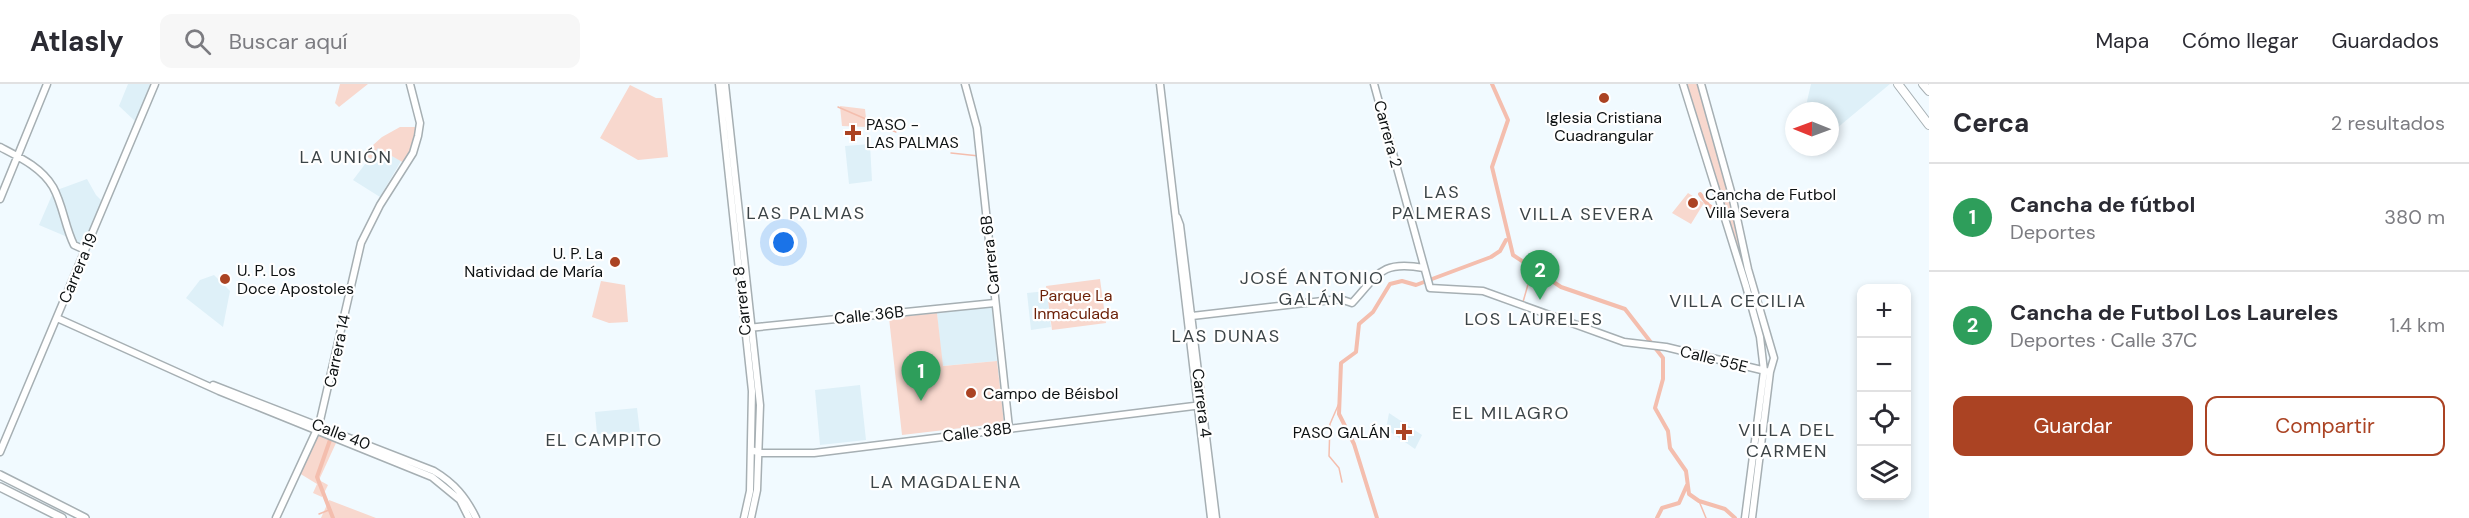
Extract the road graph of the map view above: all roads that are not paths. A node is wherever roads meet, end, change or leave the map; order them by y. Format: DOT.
graph roads {
  1 [pos="47,84"];
  2 [pos="155,84"];
  3 [pos="410,84"];
  4 [pos="719,84"];
  5 [pos="725,84"];
  6 [pos="965,84"];
  7 [pos="1160,84"];
  8 [pos="1374,84"];
  9 [pos="1683,84"];
  10 [pos="1701,84"];
  11 [pos="1898,84"];
  12 [pos="1923,84"];
  13 [pos="1929,91"];
  14 [pos="1929,124"];
  15 [pos="0,147"];
  16 [pos="18,156"];
  17 [pos="0,199"];
  18 [pos="1177,217"];
  19 [pos="85,250"];
  20 [pos="1424,268"];
  21 [pos="1428,282"];
  22 [pos="994,303"];
  23 [pos="1192,316"];
  24 [pos="57,318"];
  25 [pos="748,328"];
  26 [pos="1767,371"];
  27 [pos="1200,406"];
  28 [pos="318,428"];
  29 [pos="1009,428"];
  30 [pos="756,451"];
  31 [pos="0,452"];
  32 [pos="0,475"];
  33 [pos="0,487"];
  34 [pos="463,499"];
  35 [pos="62,518"];
  36 [pos="86,518"];
  37 [pos="276,518"];
  38 [pos="469,518"];
  39 [pos="476,518"];
  40 [pos="744,518"];
  41 [pos="751,518"];
  42 [pos="1211,518"];
  43 [pos="1216,518"];
  44 [pos="1745,518"];
  45 [pos="1752,518"];
  1 -- 16 [label="street"];
  2 -- 19 [label="street, Carrera 19"];
  3 -- 28 [label="street, Carrera 14"];
  4 -- 25 [label="street, Carrera 8"];
  5 -- 25 [label="street, Carrera 8"];
  6 -- 22 [label="street, Carrera 6B"];
  7 -- 18 [label="street, Carrera 4"];
  8 -- 20 [label="street, Carrera 2"];
  9 -- 26 [label="street"];
  10 -- 26 [label="street"];
  11 -- 14 [label="highway"];
  12 -- 13 [label="highway"];
  15 -- 16 [label="street"];
  16 -- 17 [label="street"];
  16 -- 19 [label="street"];
  18 -- 23 [label="street, Carrera 4"];
  18 -- 27 [label="street, Carrera 4"];
  19 -- 24 [label="street, Carrera 19"];
  20 -- 21 [label="street, Carrera 2"];
  20 -- 23 [label="street"];
  21 -- 26 [label="street, Calle 55E"];
  22 -- 25 [label="street, Calle 36B"];
  22 -- 29 [label="street, Carrera 6B"];
  23 -- 27 [label="street, Carrera 4"];
  24 -- 28 [label="street, Calle 40"];
  24 -- 31 [label="street, Carrera 19"];
  25 -- 30 [label="street, Carrera 8"];
  26 -- 44 [label="street"];
  26 -- 45 [label="street"];
  27 -- 29 [label="street, Calle 38B"];
  27 -- 42 [label="street, Carrera 4"];
  27 -- 43 [label="street, Carrera 4"];
  28 -- 34 [label="street, Calle 40"];
  28 -- 37 [label="street, Carrera 14"];
  29 -- 30 [label="street, Calle 38B"];
  30 -- 40 [label="street, Carrera 8"];
  30 -- 41 [label="street, Carrera 8"];
  32 -- 36 [label="main road"];
  33 -- 35 [label="main road"];
  34 -- 38 [label="street"];
  34 -- 39 [label="street"];
}
